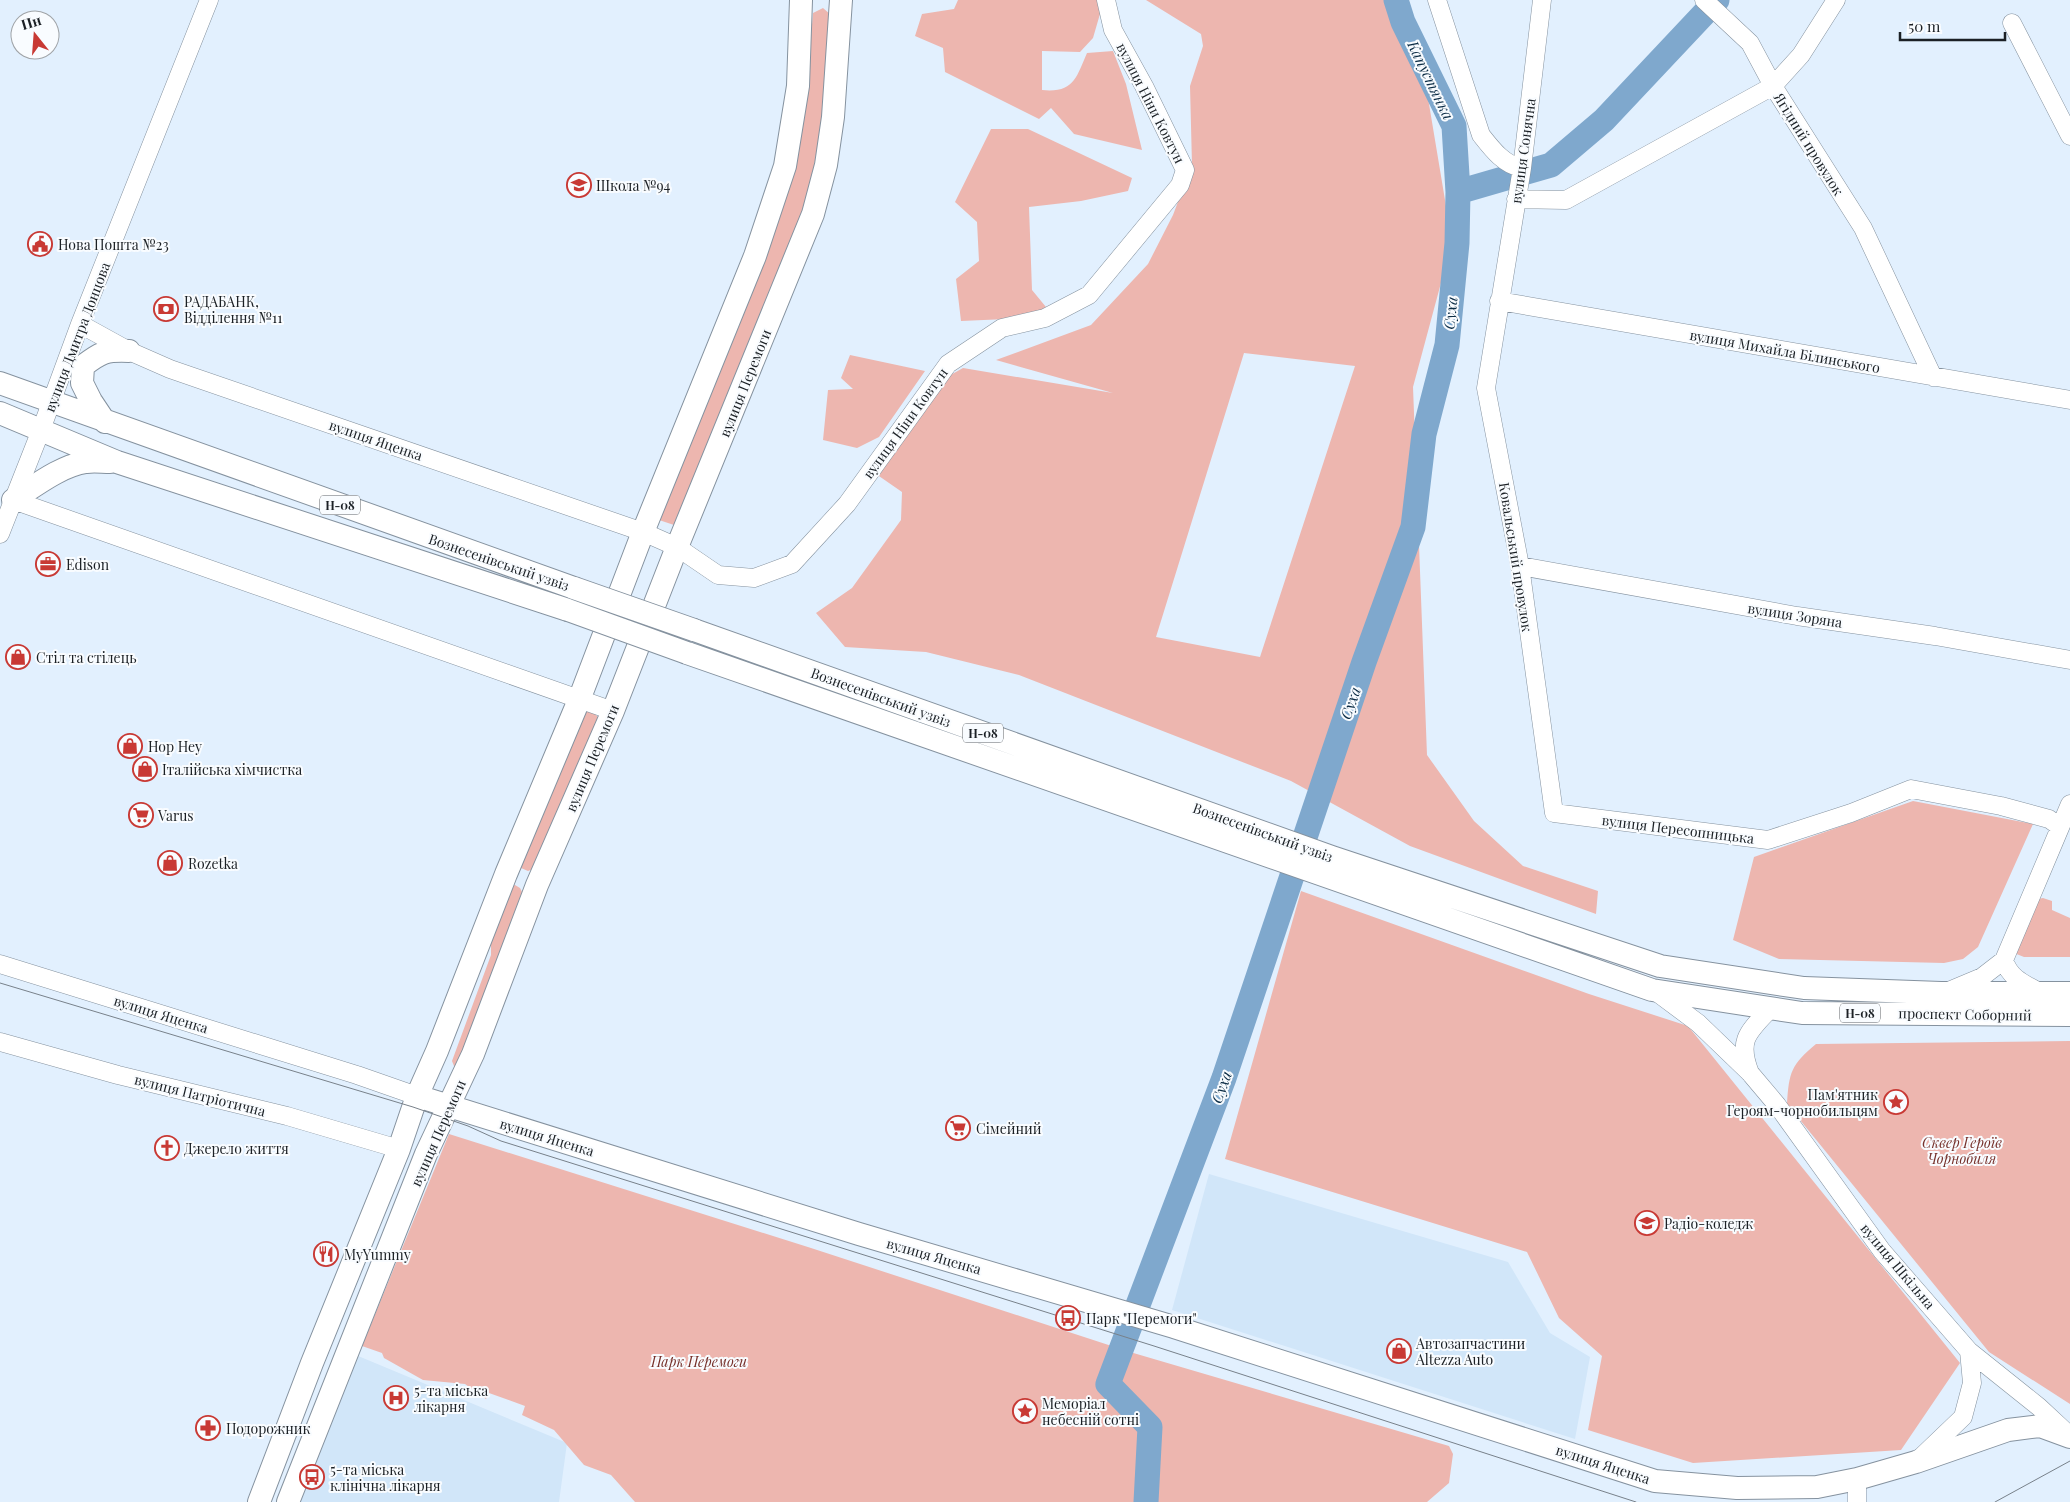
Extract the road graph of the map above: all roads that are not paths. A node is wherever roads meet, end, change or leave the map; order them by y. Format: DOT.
graph roads {
  1 [pos="210,0"];
  2 [pos="801,0"];
  3 [pos="841,0"];
  4 [pos="1106,0"];
  5 [pos="1437,0"];
  6 [pos="1542,0"];
  7 [pos="1836,0"];
  8 [pos="1705,1"];
  9 [pos="2012,23"];
  10 [pos="1773,86"];
  11 [pos="2070,136"];
  12 [pos="1522,168"];
  13 [pos="1517,194"];
  14 [pos="1499,301"];
  15 [pos="80,324"];
  16 [pos="129,351"];
  17 [pos="83,366"];
  18 [pos="1933,377"];
  19 [pos="0,383"];
  20 [pos="2070,400"];
  21 [pos="52,402"];
  22 [pos="0,413"];
  23 [pos="105,422"];
  24 [pos="42,430"];
  25 [pos="117,462"];
  26 [pos="14,500"];
  27 [pos="642,532"];
  28 [pos="0,534"];
  29 [pos="677,547"];
  30 [pos="1520,566"];
  31 [pos="2070,660"];
  32 [pos="580,700"];
  33 [pos="613,711"];
  34 [pos="2070,804"];
  35 [pos="1554,813"];
  36 [pos="2060,826"];
  37 [pos="1268,844"];
  38 [pos="1329,866"];
  39 [pos="506,874"];
  40 [pos="537,885"];
  41 [pos="2004,960"];
  42 [pos="0,964"];
  43 [pos="1660,966"];
  44 [pos="1652,990"];
  45 [pos="1941,993"];
  46 [pos="2041,993"];
  47 [pos="2070,993"];
  48 [pos="1771,1008"];
  49 [pos="2070,1015"];
  50 [pos="0,1042"];
  51 [pos="1750,1073"];
  52 [pos="417,1096"];
  53 [pos="449,1106"];
  54 [pos="399,1149"];
  55 [pos="1969,1351"];
  56 [pos="316,1352"];
  57 [pos="343,1363"];
  58 [pos="2070,1436"];
  59 [pos="1916,1462"];
  60 [pos="1857,1479"];
  61 [pos="259,1502"];
  62 [pos="288,1502"];
  63 [pos="1857,1502"];
  1 -- 15 [label="street, вулиця Дмитра Донцова"];
  2 -- 27 [label="main road, вулиця Перемоги"];
  3 -- 29 [label="main road, вулиця Перемоги"];
  4 -- 29 [label="street, вулиця Ніни Ковтун"];
  5 -- 12 [label="street"];
  6 -- 12 [label="street, вулиця Сонячна"];
  7 -- 10 [label="street"];
  8 -- 10 [label="street"];
  9 -- 11 [label="street"];
  10 -- 13 [label="street, Ягідний провулок"];
  10 -- 18 [label="street, Ягідний провулок"];
  12 -- 13 [label="street, вулиця Сонячна"];
  13 -- 14 [label="street, вулиця Сонячна"];
  14 -- 18 [label="street, вулиця Михайла Білинського"];
  14 -- 30 [label="street, Ковальський провулок"];
  15 -- 16 [label="street, вулиця Яценка"];
  15 -- 17 [label="street"];
  15 -- 21 [label="street, вулиця Дмитра Донцова"];
  16 -- 17 [label="main road"];
  16 -- 27 [label="street, вулиця Яценка"];
  17 -- 23 [label="main road"];
  18 -- 20 [label="street, вулиця Михайла Білинського"];
  19 -- 21 [label="main road, Н-08"];
  21 -- 23 [label="main road, Н-08"];
  21 -- 24 [label="street, вулиця Дмитра Донцова"];
  22 -- 24 [label="main road, Н-08"];
  23 -- 37 [label="main road, Вознесенівський узвіз / Н-08, bridge"];
  24 -- 25 [label="main road, Н-08"];
  24 -- 26 [label="street, вулиця Дмитра Донцова"];
  25 -- 26 [label="main road"];
  25 -- 37 [label="main road, Вознесенівський узвіз / Н-08, bridge"];
  26 -- 28 [label="street, вулиця Дмитра Донцова"];
  26 -- 32 [label="street"];
  27 -- 29 [label="street, вулиця Яценка"];
  27 -- 32 [label="main road, вулиця Перемоги"];
  29 -- 33 [label="main road, вулиця Перемоги"];
  30 -- 31 [label="street, вулиця Зоряна"];
  30 -- 35 [label="street, Ковальський провулок"];
  32 -- 33 [label="street"];
  32 -- 39 [label="main road, вулиця Перемоги"];
  33 -- 40 [label="main road, вулиця Перемоги"];
  34 -- 36 [label="street"];
  35 -- 36 [label="street, вулиця Пересопницька"];
  36 -- 41 [label="street"];
  37 -- 38 [label="main road, Вознесенівський узвіз / Н-08"];
  38 -- 43 [label="main road, Вознесенівський узвіз / Н-08"];
  38 -- 44 [label="main road, Вознесенівський узвіз / Н-08"];
  39 -- 40 [label="main road"];
  39 -- 52 [label="main road, вулиця Перемоги"];
  40 -- 53 [label="main road, вулиця Перемоги"];
  41 -- 45 [label="street"];
  41 -- 46 [label="street"];
  42 -- 52 [label="street, вулиця Яценка"];
  43 -- 45 [label="main road, проспект Соборний / Н-08"];
  44 -- 48 [label="main road, проспект Соборний / Н-08"];
  44 -- 51 [label="street, вулиця Шкільна"];
  45 -- 46 [label="main road, проспект Соборний / Н-08"];
  46 -- 47 [label="main road, проспект Соборний / Н-08"];
  48 -- 49 [label="main road, проспект Соборний / Н-08"];
  48 -- 51 [label="street, вулиця Шкільна"];
  50 -- 54 [label="street, вулиця Патріотична"];
  51 -- 55 [label="street, вулиця Шкільна"];
  52 -- 53 [label="main road, вулиця Яценка"];
  52 -- 54 [label="main road, вулиця Перемоги"];
  53 -- 57 [label="main road, вулиця Перемоги"];
  53 -- 60 [label="main road, вулиця Яценка"];
  54 -- 56 [label="main road, вулиця Перемоги"];
  55 -- 58 [label="street, вулиця Шкільна"];
  55 -- 59 [label="street"];
  56 -- 57 [label="main road"];
  56 -- 61 [label="main road, вулиця Перемоги"];
  57 -- 62 [label="main road, вулиця Перемоги"];
  58 -- 59 [label="main road, вулиця Яценка"];
  59 -- 60 [label="main road, вулиця Яценка"];
  60 -- 63 [label="street"];
}
